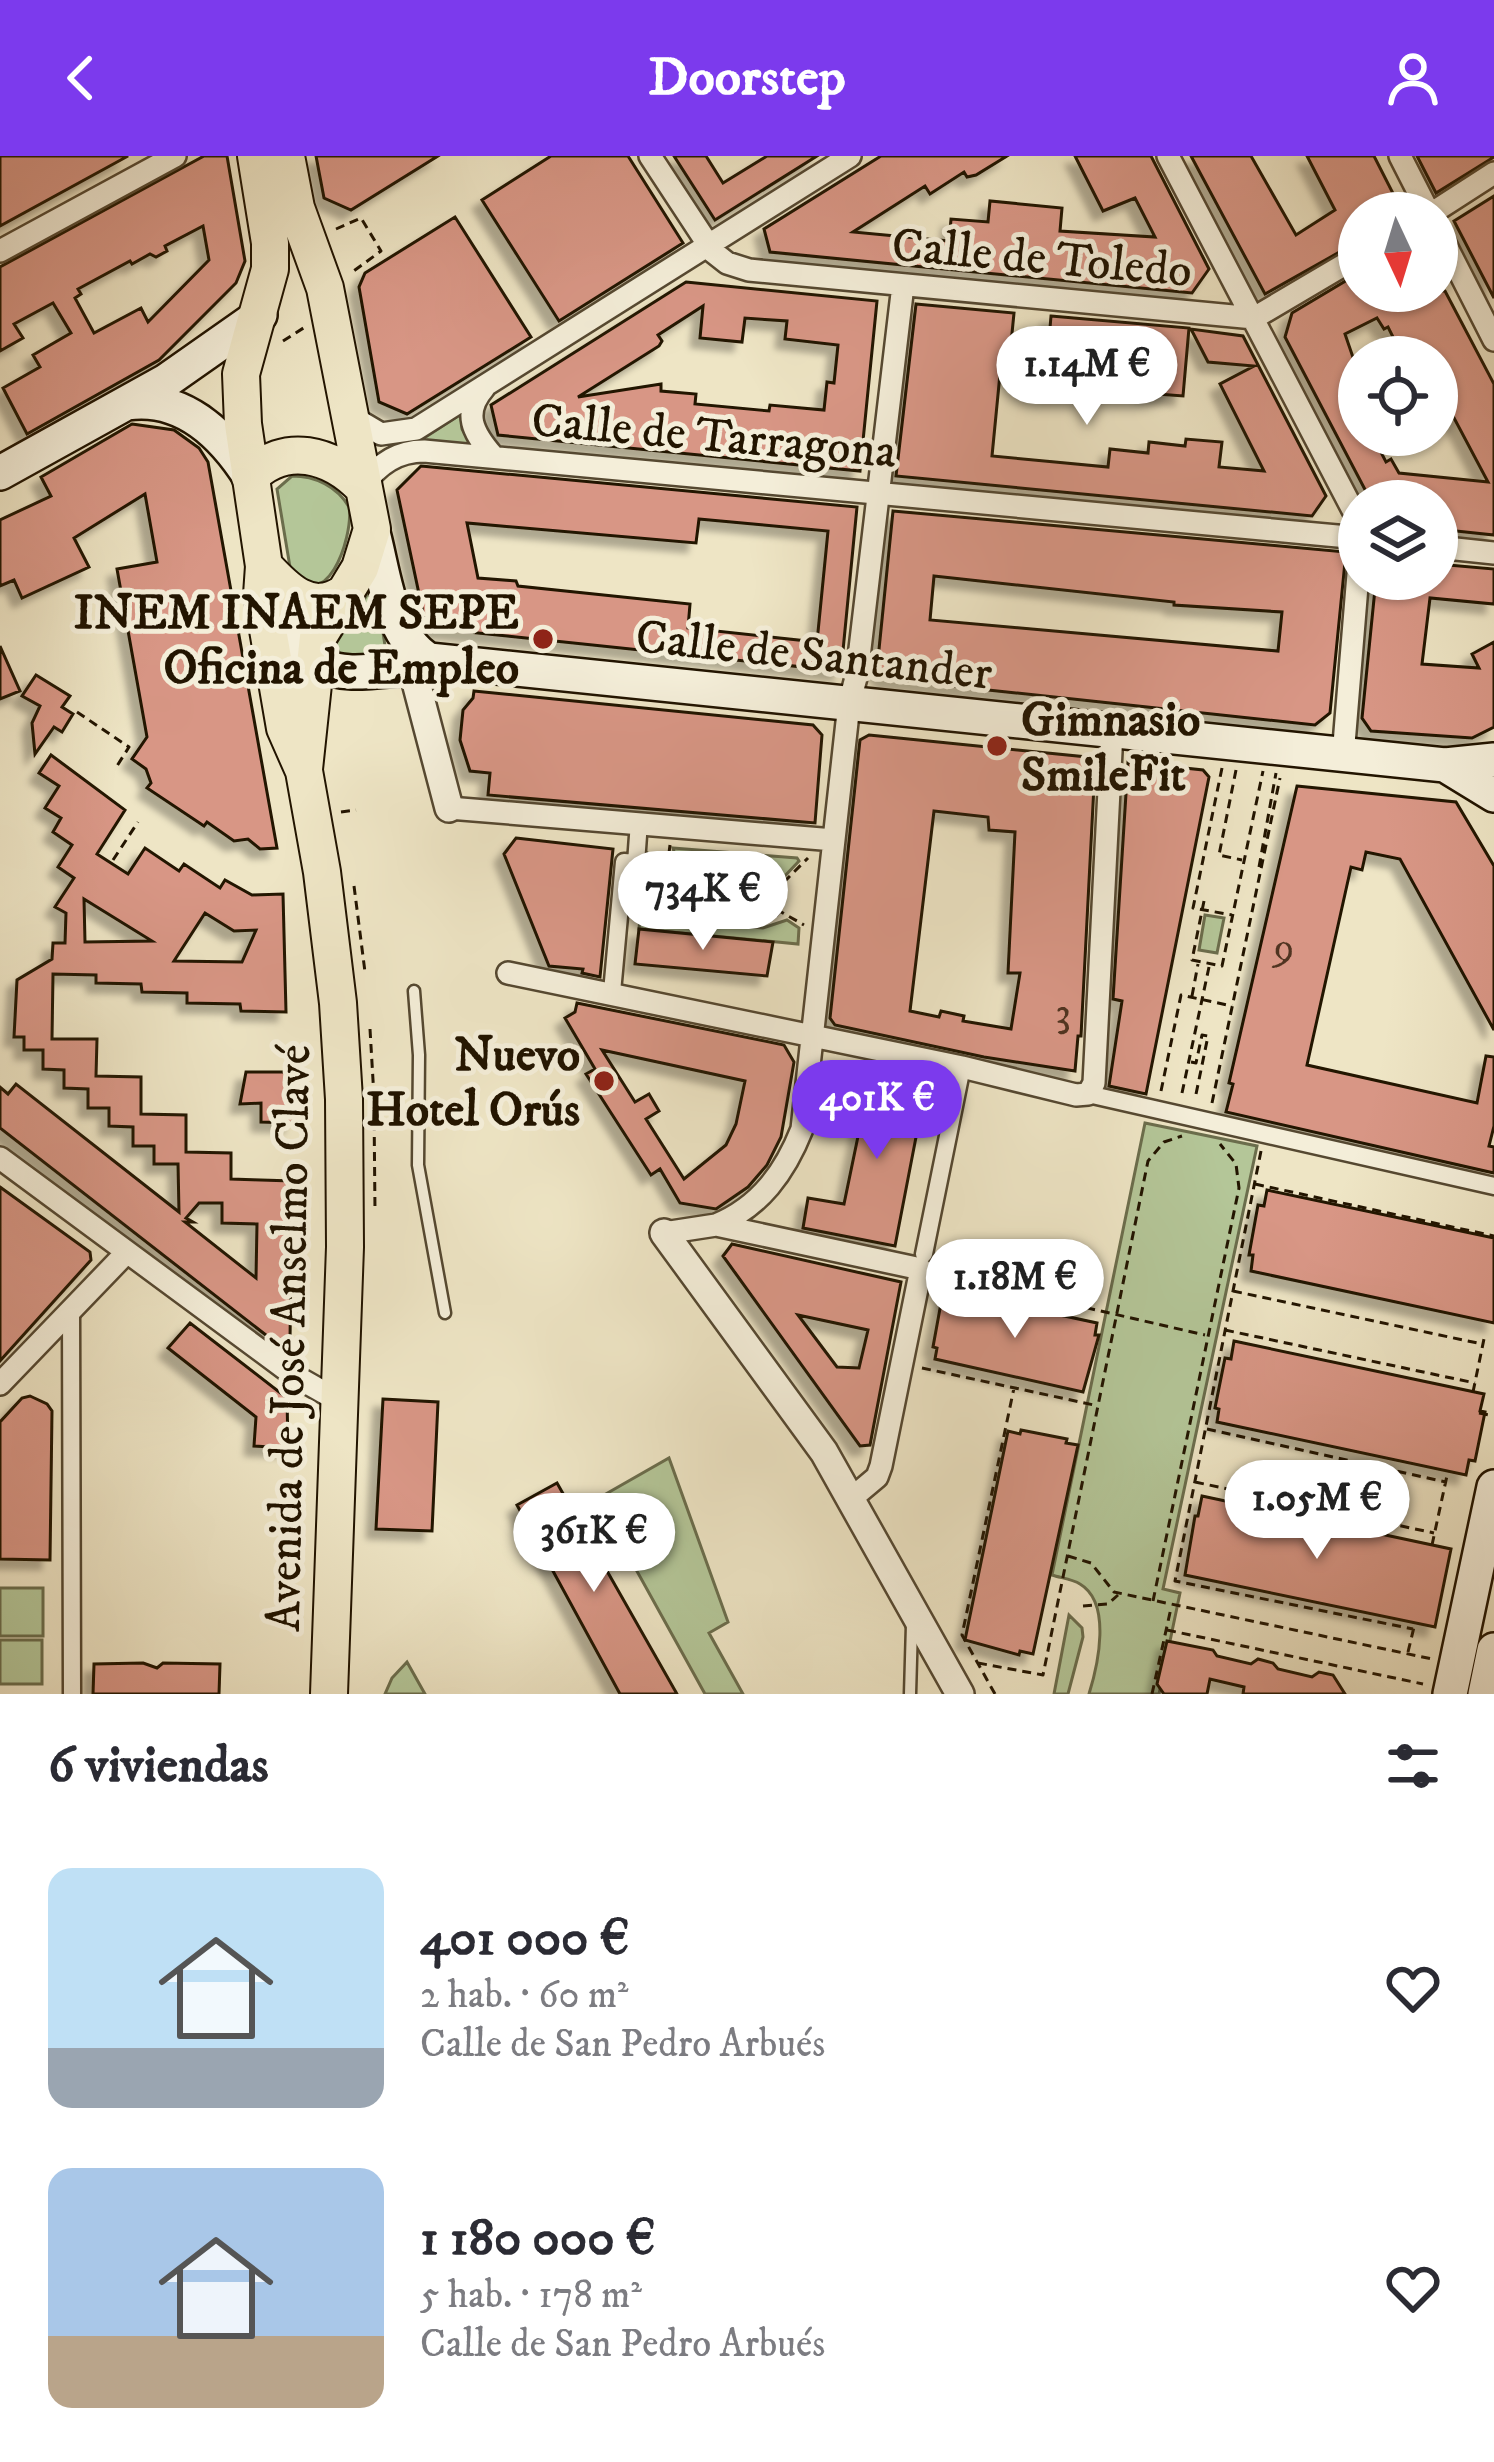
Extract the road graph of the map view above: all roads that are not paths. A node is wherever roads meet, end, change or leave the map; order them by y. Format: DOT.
graph roads {
  1 [pos="175,156"];
  2 [pos="256,156"];
  3 [pos="286,156"];
  4 [pos="650,156"];
  5 [pos="850,156"];
  6 [pos="1168,156"];
  7 [pos="1400,156"];
  8 [pos="1494,173"];
  9 [pos="1420,192"];
  10 [pos="1458,196"];
  11 [pos="709,246"];
  12 [pos="0,251"];
  13 [pos="1338,268"];
  14 [pos="1458,269"];
  15 [pos="335,273"];
  16 [pos="903,285"];
  17 [pos="1254,318"];
  18 [pos="275,332"];
  19 [pos="1494,340"];
  20 [pos="489,383"];
  21 [pos="125,404"];
  22 [pos="349,415"];
  23 [pos="493,456"];
  24 [pos="0,472"];
  25 [pos="250,477"];
  26 [pos="1338,481"];
  27 [pos="363,487"];
  28 [pos="877,490"];
  29 [pos="372,529"];
  30 [pos="1338,533"];
  31 [pos="1458,549"];
  32 [pos="1494,553"];
  33 [pos="264,566"];
  34 [pos="343,594"];
  35 [pos="1356,600"];
  36 [pos="313,664"];
  37 [pos="434,664"];
  38 [pos="849,704"];
  39 [pos="1112,732"];
  40 [pos="1343,756"];
  41 [pos="1494,760"];
  42 [pos="1445,765"];
  43 [pos="304,771"];
  44 [pos="1494,795"];
  45 [pos="449,808"];
  46 [pos="639,822"];
  47 [pos="834,841"];
  48 [pos="636,863"];
  49 [pos="620,904"];
  50 [pos="508,974"];
  51 [pos="414,992"];
  52 [pos="612,992"];
  53 [pos="815,1035"];
  54 [pos="962,1067"];
  55 [pos="1088,1094"];
  56 [pos="0,1158"];
  57 [pos="1494,1186"];
  58 [pos="716,1225"];
  59 [pos="664,1234"];
  60 [pos="128,1252"];
  61 [pos="922,1262"];
  62 [pos="71,1308"];
  63 [pos="445,1313"];
  64 [pos="3,1377"];
  65 [pos="339,1401"];
  66 [pos="1494,1487"];
  67 [pos="852,1498"];
  68 [pos="913,1610"];
  69 [pos="1494,1650"];
  70 [pos="1439,1690"];
  71 [pos="72,1694"];
  72 [pos="328,1694"];
  73 [pos="910,1694"];
  74 [pos="960,1694"];
  75 [pos="1485,1694"];
  1 -- 12 [label="street"];
  2 -- 18 [label="main road, Avenida de José Anselmo Clavé"];
  3 -- 15 [label="main road"];
  4 -- 11 [label="street"];
  5 -- 11 [label="street"];
  6 -- 17 [label="street"];
  7 -- 9 [label="street"];
  8 -- 10 [label="street"];
  11 -- 16 [label="street, Calle de Toledo"];
  11 -- 20 [label="street"];
  13 -- 17 [label="street, Calle de Toledo"];
  14 -- 19 [label="street"];
  15 -- 18 [label="main road"];
  15 -- 22 [label="main road"];
  16 -- 17 [label="street, Calle de Toledo"];
  16 -- 28 [label="street"];
  17 -- 26 [label="street"];
  18 -- 21 [label="main road"];
  18 -- 25 [label="main road, Avenida de José Anselmo Clavé"];
  20 -- 22 [label="street"];
  20 -- 23 [label="street"];
  21 -- 24 [label="main road"];
  21 -- 25 [label="main road"];
  22 -- 27 [label="main road"];
  23 -- 27 [label="street, Calle de Tarragona"];
  23 -- 28 [label="street, Calle de Tarragona"];
  25 -- 27 [label="main road"];
  25 -- 33 [label="main road, Avenida de José Anselmo Clavé"];
  27 -- 29 [label="main road"];
  28 -- 30 [label="street, Calle de Tarragona"];
  28 -- 38 [label="street"];
  29 -- 34 [label="main road, Avenida de José Anselmo Clavé"];
  29 -- 37 [label="main road"];
  31 -- 32 [label="street"];
  33 -- 34 [label="main road"];
  33 -- 36 [label="main road"];
  33 -- 43 [label="main road, Avenida de José Anselmo Clavé"];
  34 -- 36 [label="main road, Avenida de José Anselmo Clavé"];
  35 -- 40 [label="street"];
  36 -- 37 [label="main road, Calle de Santander"];
  36 -- 43 [label="main road, Avenida de José Anselmo Clavé"];
  37 -- 38 [label="main road, Calle de Santander"];
  37 -- 45 [label="street"];
  38 -- 39 [label="main road, Calle de Santander"];
  38 -- 47 [label="street"];
  39 -- 40 [label="main road, Calle de Santander"];
  39 -- 55 [label="street"];
  40 -- 42 [label="main road, Calle de Santander"];
  41 -- 42 [label="main road, Calle de Santander"];
  42 -- 44 [label="main road"];
  43 -- 65 [label="main road, Avenida de José Anselmo Clavé"];
  45 -- 46 [label="street"];
  46 -- 47 [label="street"];
  46 -- 48 [label="street"];
  47 -- 53 [label="street"];
  48 -- 49 [label="street"];
  48 -- 49 [label="street"];
  49 -- 52 [label="street"];
  50 -- 52 [label="street"];
  51 -- 63 [label="lane"];
  52 -- 53 [label="street"];
  53 -- 54 [label="street"];
  53 -- 58 [label="street"];
  54 -- 55 [label="street"];
  54 -- 61 [label="street"];
  55 -- 57 [label="street"];
  56 -- 60 [label="street"];
  58 -- 59 [label="street"];
  58 -- 61 [label="street"];
  59 -- 67 [label="street"];
  60 -- 62 [label="street"];
  60 -- 65 [label="street"];
  61 -- 67 [label="street"];
  62 -- 64 [label="street"];
  62 -- 71 [label="street"];
  65 -- 72 [label="main road, Avenida de José Anselmo Clavé"];
  66 -- 70 [label="main road"];
  67 -- 68 [label="street"];
  68 -- 73 [label="lane"];
  68 -- 74 [label="street"];
  69 -- 75 [label="main road"];
}
